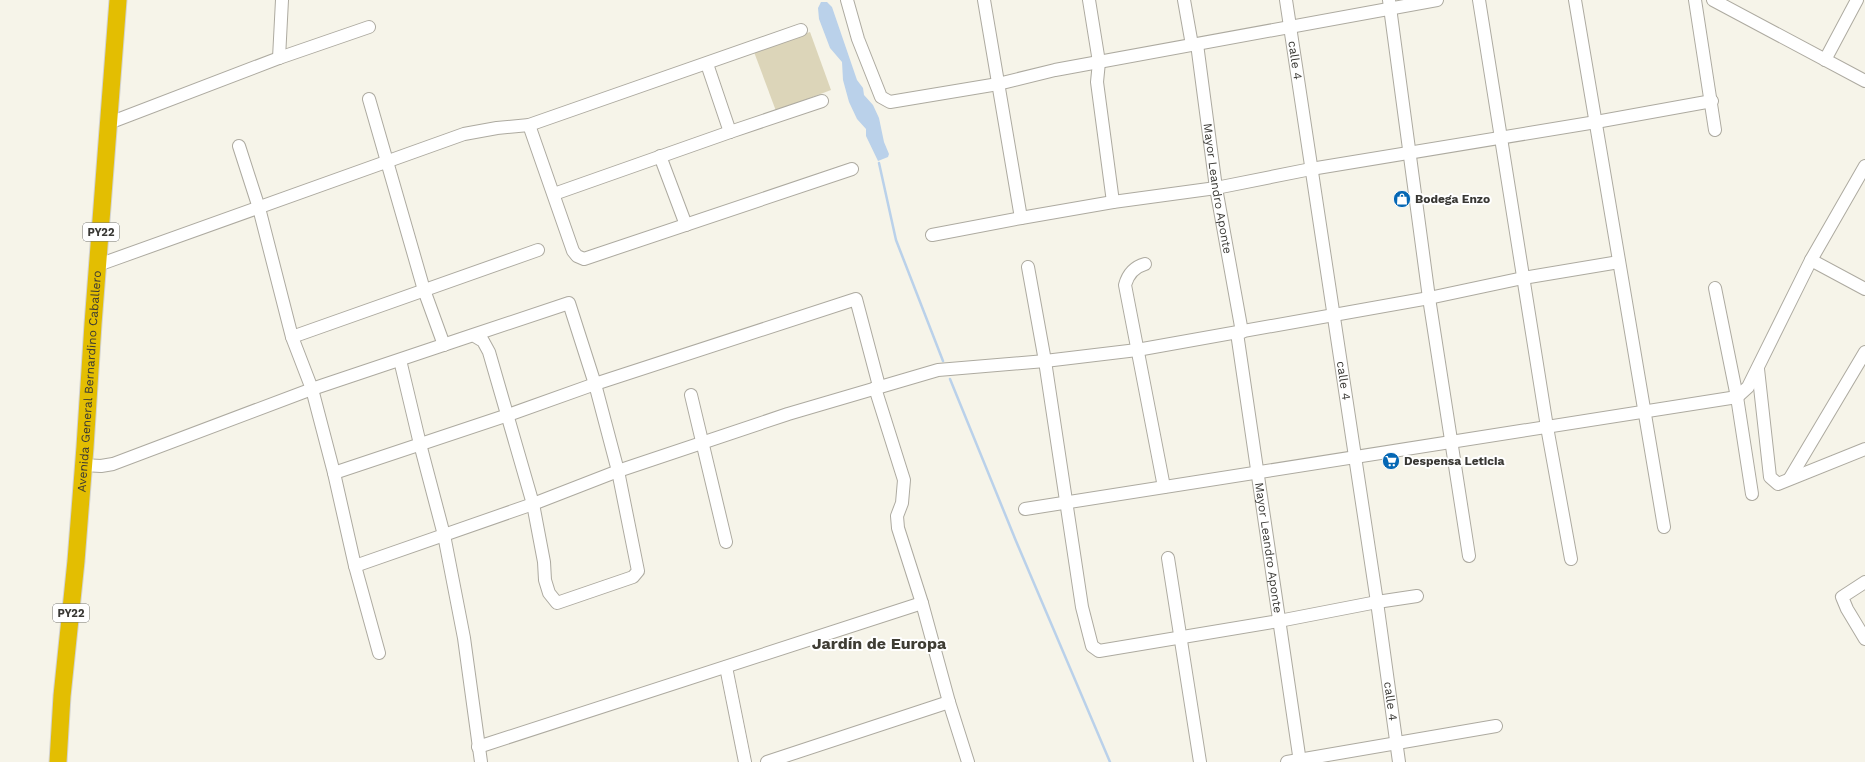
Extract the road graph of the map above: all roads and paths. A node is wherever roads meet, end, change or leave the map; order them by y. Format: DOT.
graph roads {
  1 [pos="118,0"];
  2 [pos="282,0"];
  3 [pos="847,0"];
  4 [pos="984,0"];
  5 [pos="1089,0"];
  6 [pos="1184,0"];
  7 [pos="1286,0"];
  8 [pos="1437,0"];
  9 [pos="1479,0"];
  10 [pos="1575,0"];
  11 [pos="1694,0"];
  12 [pos="1713,0"];
  13 [pos="1857,0"];
  14 [pos="1390,4"];
  15 [pos="1290,26"];
  16 [pos="369,27"];
  17 [pos="802,30"];
  18 [pos="1194,45"];
  19 [pos="279,58"];
  20 [pos="1825,60"];
  21 [pos="1099,62"];
  22 [pos="706,64"];
  23 [pos="1865,81"];
  24 [pos="998,84"];
  25 [pos="369,99"];
  26 [pos="822,101"];
  27 [pos="1712,101"];
  28 [pos="109,122"];
  29 [pos="1596,122"];
  30 [pos="529,124"];
  31 [pos="1715,130"];
  32 [pos="730,132"];
  33 [pos="1501,137"];
  34 [pos="239,146"];
  35 [pos="1409,153"];
  36 [pos="660,156"];
  37 [pos="387,162"];
  38 [pos="1865,166"];
  39 [pos="852,169"];
  40 [pos="1311,169"];
  41 [pos="1216,188"];
  42 [pos="554,194"];
  43 [pos="1113,202"];
  44 [pos="259,208"];
  45 [pos="1021,218"];
  46 [pos="686,225"];
  47 [pos="932,235"];
  48 [pos="538,250"];
  49 [pos="1811,260"];
  50 [pos="1619,262"];
  51 [pos="1145,264"];
  52 [pos="98,265"];
  53 [pos="1028,267"];
  54 [pos="1523,278"];
  55 [pos="1715,288"];
  56 [pos="1865,289"];
  57 [pos="424,290"];
  58 [pos="1429,298"];
  59 [pos="1333,314"];
  60 [pos="1240,332"];
  61 [pos="473,335"];
  62 [pos="292,337"];
  63 [pos="444,345"];
  64 [pos="1137,350"];
  65 [pos="1865,352"];
  66 [pos="400,360"];
  67 [pos="1045,361"];
  68 [pos="1758,369"];
  69 [pos="595,384"];
  70 [pos="877,387"];
  71 [pos="312,389"];
  72 [pos="691,395"];
  73 [pos="1737,397"];
  74 [pos="1644,412"];
  75 [pos="508,416"];
  76 [pos="1547,427"];
  77 [pos="704,443"];
  78 [pos="1452,443"];
  79 [pos="420,444"];
  80 [pos="1865,449"];
  81 [pos="1354,458"];
  82 [pos="83,465"];
  83 [pos="334,472"];
  84 [pos="618,472"];
  85 [pos="1257,472"];
  86 [pos="1790,478"];
  87 [pos="1164,487"];
  88 [pos="1752,494"];
  89 [pos="1066,502"];
  90 [pos="533,504"];
  91 [pos="1026,509"];
  92 [pos="1664,527"];
  93 [pos="444,535"];
  94 [pos="726,542"];
  95 [pos="1469,556"];
  96 [pos="1168,558"];
  97 [pos="1571,559"];
  98 [pos="355,566"];
  99 [pos="1865,582"];
  100 [pos="1417,596"];
  101 [pos="1377,602"];
  102 [pos="922,603"];
  103 [pos="1279,621"];
  104 [pos="1180,638"];
  105 [pos="1865,639"];
  106 [pos="379,653"];
  107 [pos="726,667"];
  108 [pos="949,702"];
  109 [pos="1496,726"];
  110 [pos="1395,742"];
  111 [pos="478,747"];
  112 [pos="1296,761"];
  113 [pos="58,762"];
  114 [pos="481,762"];
  115 [pos="745,762"];
  116 [pos="767,762"];
  117 [pos="968,762"];
  118 [pos="1200,762"];
  119 [pos="1399,762"];
  1 -- 28 [label="highway, Avenida General Bernardino Caballero / PY22"];
  2 -- 19 [label="street"];
  3 -- 24 [label="street"];
  4 -- 24 [label="street"];
  5 -- 21 [label="street"];
  6 -- 18 [label="street, Mayor Leandro Aponte"];
  7 -- 15 [label="street, calle 4"];
  8 -- 14 [label="street"];
  9 -- 33 [label="street"];
  10 -- 29 [label="street"];
  11 -- 27 [label="street"];
  12 -- 20 [label="street"];
  13 -- 20 [label="street"];
  14 -- 15 [label="street"];
  14 -- 35 [label="street"];
  15 -- 18 [label="street"];
  15 -- 40 [label="street, calle 4"];
  16 -- 19 [label="street"];
  17 -- 22 [label="street"];
  18 -- 21 [label="street"];
  18 -- 41 [label="street, Mayor Leandro Aponte"];
  19 -- 28 [label="street"];
  20 -- 23 [label="street"];
  21 -- 24 [label="street"];
  21 -- 43 [label="street"];
  22 -- 30 [label="street"];
  22 -- 32 [label="street"];
  24 -- 45 [label="street"];
  25 -- 37 [label="street"];
  26 -- 32 [label="street"];
  27 -- 29 [label="street"];
  27 -- 31 [label="street"];
  28 -- 52 [label="highway, Avenida General Bernardino Caballero / PY22"];
  29 -- 33 [label="street"];
  29 -- 50 [label="street"];
  30 -- 37 [label="street"];
  30 -- 42 [label="street"];
  32 -- 36 [label="street"];
  33 -- 35 [label="street"];
  33 -- 54 [label="street"];
  34 -- 44 [label="street"];
  35 -- 40 [label="street"];
  35 -- 58 [label="street"];
  36 -- 42 [label="street"];
  36 -- 46 [label="street"];
  37 -- 44 [label="street"];
  37 -- 57 [label="street"];
  38 -- 49 [label="street"];
  39 -- 46 [label="street"];
  40 -- 41 [label="street"];
  40 -- 59 [label="street, calle 4"];
  41 -- 43 [label="street"];
  41 -- 60 [label="street, Mayor Leandro Aponte"];
  42 -- 46 [label="street"];
  43 -- 45 [label="street"];
  44 -- 52 [label="street"];
  44 -- 62 [label="street"];
  45 -- 47 [label="street"];
  48 -- 57 [label="street"];
  49 -- 56 [label="street"];
  49 -- 68 [label="street"];
  50 -- 54 [label="street"];
  50 -- 74 [label="street"];
  51 -- 64 [label="street"];
  52 -- 82 [label="highway, Avenida General Bernardino Caballero / PY22"];
  53 -- 67 [label="street"];
  54 -- 58 [label="street"];
  54 -- 76 [label="street"];
  55 -- 73 [label="street"];
  57 -- 62 [label="street"];
  57 -- 63 [label="street"];
  58 -- 59 [label="street"];
  58 -- 78 [label="street"];
  59 -- 60 [label="street"];
  59 -- 81 [label="street, calle 4"];
  60 -- 64 [label="street"];
  60 -- 85 [label="street, Mayor Leandro Aponte"];
  61 -- 63 [label="street"];
  61 -- 69 [label="street"];
  61 -- 75 [label="street"];
  62 -- 71 [label="street"];
  63 -- 66 [label="street"];
  64 -- 67 [label="street"];
  64 -- 87 [label="street"];
  65 -- 86 [label="street"];
  66 -- 71 [label="street"];
  66 -- 79 [label="street"];
  67 -- 70 [label="street"];
  67 -- 89 [label="street"];
  68 -- 73 [label="street"];
  68 -- 86 [label="street"];
  69 -- 70 [label="street"];
  69 -- 75 [label="street"];
  69 -- 84 [label="street"];
  70 -- 77 [label="street"];
  70 -- 102 [label="street"];
  71 -- 82 [label="street"];
  71 -- 83 [label="street"];
  72 -- 77 [label="street"];
  73 -- 74 [label="street"];
  73 -- 88 [label="street"];
  74 -- 76 [label="street"];
  74 -- 92 [label="street"];
  75 -- 79 [label="street"];
  75 -- 90 [label="street"];
  76 -- 78 [label="street"];
  76 -- 97 [label="street"];
  77 -- 84 [label="street"];
  77 -- 94 [label="street"];
  78 -- 81 [label="street"];
  78 -- 95 [label="street"];
  79 -- 83 [label="street"];
  79 -- 93 [label="street"];
  80 -- 86 [label="street"];
  81 -- 85 [label="street"];
  81 -- 101 [label="street, calle 4"];
  82 -- 113 [label="highway, Avenida General Bernardino Caballero / PY22"];
  83 -- 98 [label="street"];
  84 -- 90 [label="street"];
  84 -- 90 [label="street"];
  85 -- 87 [label="street"];
  85 -- 103 [label="street, Mayor Leandro Aponte"];
  87 -- 89 [label="street"];
  89 -- 91 [label="street"];
  89 -- 104 [label="street"];
  90 -- 93 [label="street"];
  93 -- 98 [label="street"];
  93 -- 111 [label="street"];
  96 -- 104 [label="street"];
  98 -- 106 [label="street"];
  99 -- 105 [label="street"];
  100 -- 101 [label="street"];
  101 -- 103 [label="street"];
  101 -- 110 [label="street, calle 4"];
  102 -- 107 [label="street"];
  102 -- 108 [label="street"];
  103 -- 104 [label="street"];
  103 -- 112 [label="street, Mayor Leandro Aponte"];
  104 -- 118 [label="street"];
  107 -- 111 [label="street"];
  107 -- 115 [label="street"];
  108 -- 116 [label="street"];
  108 -- 117 [label="street"];
  109 -- 110 [label="street"];
  110 -- 112 [label="street"];
  110 -- 119 [label="street, calle 4"];
  111 -- 114 [label="street"];
}
